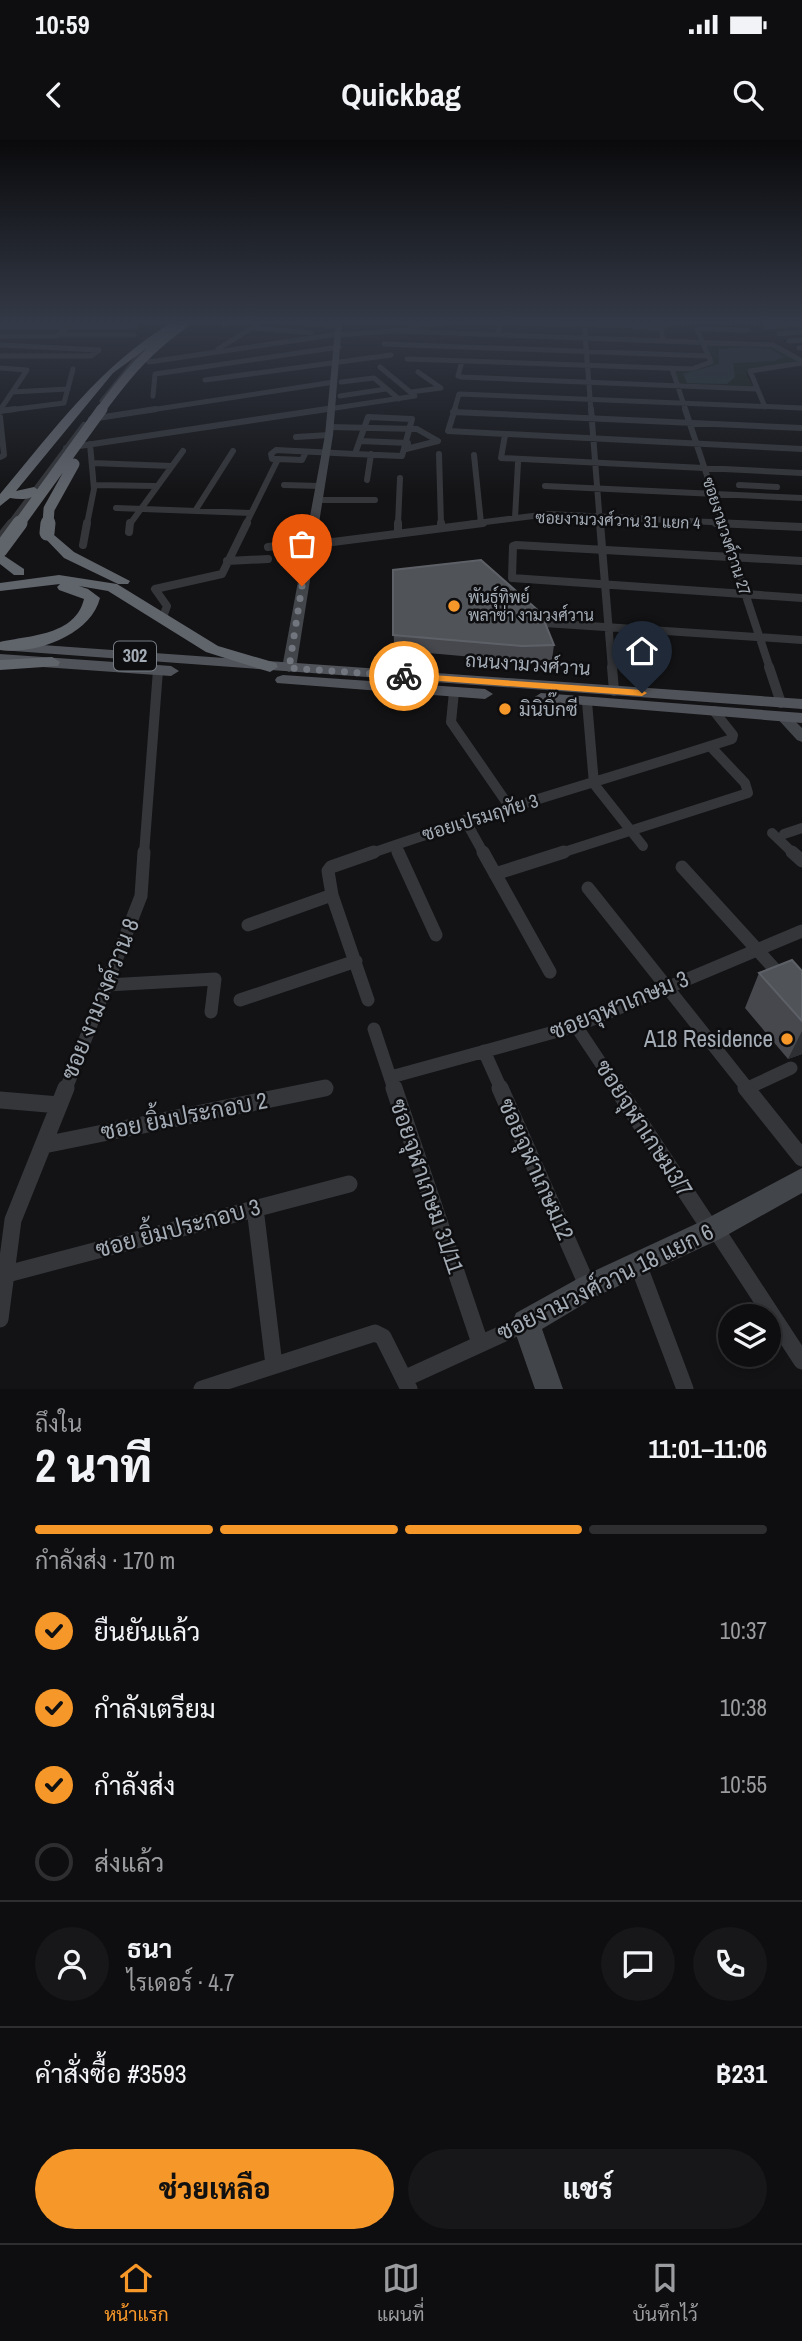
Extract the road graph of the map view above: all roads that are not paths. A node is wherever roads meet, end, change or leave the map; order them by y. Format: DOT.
graph roads {
  1 [pos="21,379"];
  2 [pos="70,379"];
  3 [pos="103,379"];
  4 [pos="112,379"];
  5 [pos="123,379"];
  6 [pos="155,379"];
  7 [pos="210,379"];
  8 [pos="338,379"];
  9 [pos="397,379"];
  10 [pos="428,379"];
  11 [pos="518,379"];
  12 [pos="676,379"];
  13 [pos="753,379"];
  14 [pos="205,380"];
  15 [pos="589,382"];
  16 [pos="678,386"];
  17 [pos="339,387"];
  18 [pos="68,389"];
  19 [pos="756,389"];
  20 [pos="386,390"];
  21 [pos="12,392"];
  22 [pos="411,392"];
  23 [pos="153,396"];
  24 [pos="590,399"];
  25 [pos="401,401"];
  26 [pos="684,403"];
  27 [pos="765,407"];
  28 [pos="802,408"];
  29 [pos="332,409"];
  30 [pos="0,411"];
  31 [pos="453,412"];
  32 [pos="0,417"];
  33 [pos="89,422"];
  34 [pos="592,422"];
  35 [pos="690,423"];
  36 [pos="364,428"];
  37 [pos="802,428"];
  38 [pos="411,430"];
  39 [pos="329,431"];
  40 [pos="505,435"];
  41 [pos="612,436"];
  42 [pos="296,437"];
  43 [pos="593,439"];
  44 [pos="360,441"];
  45 [pos="90,444"];
  46 [pos="697,444"];
  47 [pos="407,446"];
  48 [pos="66,448"];
  49 [pos="802,449"];
  50 [pos="233,451"];
  51 [pos="183,452"];
  52 [pos="326,452"];
  53 [pos="355,454"];
  54 [pos="371,454"];
  55 [pos="439,454"];
  56 [pos="474,455"];
  57 [pos="2,457"];
  58 [pos="595,462"];
  59 [pos="92,463"];
  60 [pos="518,463"];
  61 [pos="172,466"];
  62 [pos="705,468"];
  63 [pos="802,473"];
  64 [pos="400,478"];
  65 [pos="367,480"];
  66 [pos="94,485"];
  67 [pos="284,485"];
  68 [pos="739,485"];
  69 [pos="752,485"];
  70 [pos="156,486"];
  71 [pos="320,486"];
  72 [pos="545,486"];
  73 [pos="777,487"];
  74 [pos="597,488"];
  75 [pos="714,494"];
  76 [pos="29,496"];
  77 [pos="756,496"];
  78 [pos="802,498"];
  79 [pos="2,500"];
  80 [pos="317,500"];
  81 [pos="375,500"];
  82 [pos="116,508"];
  83 [pos="140,509"];
  84 [pos="195,511"];
  85 [pos="251,513"];
  86 [pos="600,516"];
  87 [pos="515,519"];
  88 [pos="481,523"];
  89 [pos="723,523"];
  90 [pos="802,527"];
  91 [pos="441,528"];
  92 [pos="0,530"];
  93 [pos="130,532"];
  94 [pos="398,534"];
  95 [pos="0,537"];
  96 [pos="309,544"];
  97 [pos="83,545"];
  98 [pos="268,547"];
  99 [pos="602,548"];
  100 [pos="0,550"];
  101 [pos="69,555"];
  102 [pos="0,557"];
  103 [pos="734,557"];
  104 [pos="268,559"];
  105 [pos="228,561"];
  106 [pos="802,561"];
  107 [pos="19,572"];
  108 [pos="0,574"];
  109 [pos="605,585"];
  110 [pos="0,587"];
  111 [pos="747,595"];
  112 [pos="802,598"];
  113 [pos="0,599"];
  114 [pos="164,614"];
  115 [pos="544,623"];
  116 [pos="609,627"];
  117 [pos="188,635"];
  118 [pos="761,638"];
  119 [pos="802,640"];
  120 [pos="1,650"];
  121 [pos="52,662"];
  122 [pos="0,665"];
  123 [pos="270,667"];
  124 [pos="289,668"];
  125 [pos="158,670"];
  126 [pos="614,691"];
  127 [pos="454,692"];
  128 [pos="587,702"];
  129 [pos="802,705"];
  130 [pos="781,709"];
  131 [pos="715,711"];
  132 [pos="802,718"];
  133 [pos="802,737"];
  134 [pos="710,746"];
  135 [pos="594,784"];
  136 [pos="509,806"];
  137 [pos="465,820"];
  138 [pos="802,828"];
  139 [pos="631,832"];
  140 [pos="395,845"];
  141 [pos="643,846"];
  142 [pos="802,861"];
  143 [pos="682,867"];
  144 [pos="495,874"];
  145 [pos="588,888"];
  146 [pos="332,895"];
  147 [pos="248,925"];
  148 [pos="802,930"];
  149 [pos="436,935"];
  150 [pos="757,948"];
  151 [pos="356,961"];
  152 [pos="550,972"];
  153 [pos="107,985"];
  154 [pos="668,986"];
  155 [pos="793,989"];
  156 [pos="240,1000"];
  157 [pos="368,1000"];
  158 [pos="211,1012"];
  159 [pos="576,1026"];
  160 [pos="374,1029"];
  161 [pos="484,1051"];
  162 [pos="791,1068"];
  163 [pos="391,1077"];
  164 [pos="325,1088"];
  165 [pos="748,1088"];
  166 [pos="0,1100"];
  167 [pos="59,1105"];
  168 [pos="44,1144"];
  169 [pos="802,1157"];
  170 [pos="802,1180"];
  171 [pos="349,1184"];
  172 [pos="255,1208"];
  173 [pos="713,1229"];
  174 [pos="638,1264"];
  175 [pos="6,1274"];
  176 [pos="588,1287"];
  177 [pos="0,1319"];
  178 [pos="526,1323"];
  179 [pos="480,1343"];
  180 [pos="802,1361"];
  181 [pos="274,1365"];
  182 [pos="407,1383"];
  183 [pos="202,1389"];
  184 [pos="549,1389"];
  185 [pos="685,1389"];
  1 -- 21 [label="street"];
  2 -- 18 [label="street"];
  3 -- 79 [label="highway"];
  4 -- 92 [label="highway"];
  5 -- 33 [label="highway, bridge"];
  6 -- 23 [label="street"];
  7 -- 14 [label="street"];
  8 -- 17 [label="street"];
  9 -- 22 [label="street"];
  10 -- 22 [label="street"];
  11 -- 15 [label="street"];
  12 -- 16 [label="street, ซอยงามวงศ์วาน 27"];
  13 -- 19 [label="street"];
  15 -- 16 [label="street"];
  15 -- 24 [label="street"];
  16 -- 19 [label="street"];
  16 -- 26 [label="street, ซอยงามวงศ์วาน 27"];
  17 -- 20 [label="street"];
  17 -- 20 [label="street"];
  17 -- 29 [label="street"];
  17 -- 33 [label="street"];
  18 -- 21 [label="street"];
  18 -- 30 [label="street"];
  19 -- 27 [label="street"];
  20 -- 25 [label="street"];
  21 -- 30 [label="street"];
  22 -- 25 [label="street"];
  24 -- 26 [label="street"];
  24 -- 31 [label="street"];
  24 -- 34 [label="street"];
  25 -- 29 [label="street"];
  26 -- 27 [label="street"];
  26 -- 35 [label="street, ซอยงามวงศ์วาน 27"];
  27 -- 28 [label="street"];
  29 -- 39 [label="street"];
  29 -- 45 [label="street"];
  31 -- 34 [label="street"];
  31 -- 40 [label="street"];
  32 -- 57 [label="street"];
  33 -- 48 [label="street"];
  33 -- 100 [label="highway, bridge"];
  33 -- 101 [label="highway, bridge"];
  34 -- 35 [label="street"];
  34 -- 41 [label="street"];
  34 -- 43 [label="street"];
  35 -- 37 [label="street"];
  35 -- 46 [label="street, ซอยงามวงศ์วาน 27"];
  36 -- 38 [label="street"];
  36 -- 38 [label="street"];
  36 -- 39 [label="street"];
  36 -- 44 [label="street"];
  38 -- 47 [label="street"];
  38 -- 47 [label="street"];
  39 -- 42 [label="street"];
  39 -- 52 [label="street"];
  40 -- 43 [label="street"];
  40 -- 58 [label="street"];
  43 -- 46 [label="street"];
  43 -- 58 [label="street"];
  44 -- 47 [label="street"];
  44 -- 53 [label="street"];
  45 -- 48 [label="street"];
  45 -- 59 [label="street"];
  46 -- 49 [label="street"];
  46 -- 62 [label="street, ซอยงามวงศ์วาน 27"];
  47 -- 54 [label="street"];
  48 -- 76 [label="street"];
  50 -- 84 [label="street"];
  51 -- 61 [label="street"];
  52 -- 53 [label="street"];
  52 -- 71 [label="street"];
  52 -- 85 [label="street"];
  53 -- 54 [label="street"];
  54 -- 65 [label="street"];
  55 -- 91 [label="street"];
  56 -- 88 [label="street"];
  58 -- 62 [label="street"];
  58 -- 74 [label="street"];
  59 -- 61 [label="street"];
  59 -- 66 [label="street"];
  60 -- 87 [label="street"];
  61 -- 70 [label="street"];
  62 -- 63 [label="street"];
  62 -- 75 [label="street, ซอยงามวงศ์วาน 27"];
  64 -- 94 [label="street"];
  66 -- 70 [label="street"];
  66 -- 97 [label="street"];
  67 -- 71 [label="street"];
  68 -- 69 [label="street"];
  69 -- 73 [label="street"];
  69 -- 77 [label="street"];
  70 -- 83 [label="street"];
  71 -- 80 [label="street"];
  72 -- 74 [label="street"];
  74 -- 75 [label="street"];
  74 -- 86 [label="street"];
  75 -- 77 [label="street"];
  75 -- 89 [label="street, ซอยงามวงศ์วาน 27"];
  76 -- 79 [label="highway"];
  76 -- 95 [label="street"];
  77 -- 78 [label="street"];
  80 -- 81 [label="street"];
  80 -- 96 [label="street"];
  82 -- 83 [label="street"];
  83 -- 84 [label="street"];
  83 -- 93 [label="street"];
  84 -- 85 [label="street"];
  85 -- 105 [label="street"];
  86 -- 87 [label="street, ซอยงามวงศ์วาน 31 แยก 4"];
  86 -- 89 [label="street, ซอยงามวงศ์วาน 31 แยก 4"];
  86 -- 99 [label="street"];
  87 -- 88 [label="street, ซอยงามวงศ์วาน 31 แยก 4"];
  88 -- 91 [label="street, ซอยงามวงศ์วาน 31 แยก 4"];
  89 -- 90 [label="street, ซอยงามวงศ์วาน 31 แยก 4"];
  89 -- 103 [label="street, ซอยงามวงศ์วาน 27"];
  91 -- 94 [label="street, ซอยงามวงศ์วาน 31 แยก 4"];
  94 -- 96 [label="street, ซอยงามวงศ์วาน 31 แยก 4"];
  96 -- 98 [label="street, ซอยงามวงศ์วาน 31 แยก 4"];
  96 -- 124 [label="street"];
  99 -- 103 [label="street"];
  99 -- 109 [label="street"];
  99 -- 109 [label="street"];
  101 -- 107 [label="highway"];
  101 -- 114 [label="highway"];
  102 -- 107 [label="highway"];
  103 -- 106 [label="street"];
  103 -- 111 [label="street, ซอยงามวงศ์วาน 27"];
  104 -- 105 [label="street"];
  105 -- 114 [label="street"];
  107 -- 108 [label="highway"];
  109 -- 111 [label="street"];
  109 -- 116 [label="street"];
  110 -- 117 [label="highway"];
  111 -- 112 [label="street"];
  111 -- 118 [label="street, ซอยงามวงศ์วาน 27"];
  113 -- 120 [label="highway"];
  114 -- 117 [label="highway"];
  115 -- 116 [label="street"];
  116 -- 118 [label="street"];
  116 -- 126 [label="street"];
  117 -- 123 [label="highway"];
  118 -- 119 [label="street"];
  118 -- 130 [label="street, ซอยงามวงศ์วาน 27"];
  120 -- 121 [label="main road, ถนนงามวงศ์วาน / 302"];
  120 -- 123 [label="main road, ถนนงามวงศ์วาน / 302"];
  121 -- 122 [label="highway"];
  121 -- 125 [label="main road, ถนนงามวงศ์วาน / 302"];
  123 -- 124 [label="main road, ถนนงามวงศ์วาน / 302"];
  124 -- 126 [label="main road, ถนนงามวงศ์วาน / 302"];
  125 -- 127 [label="main road, ถนนงามวงศ์วาน / 302"];
  125 -- 153 [label="street, ซอย งามวงค์วาน 8"];
  126 -- 130 [label="main road, ถนนงามวงศ์วาน / 302"];
  127 -- 128 [label="main road, ถนนงามวงศ์วาน / 302"];
  127 -- 136 [label="street"];
  128 -- 131 [label="main road, ถนนงามวงศ์วาน / 302"];
  128 -- 135 [label="street"];
  129 -- 130 [label="main road, ถนนงามวงศ์วาน / 302"];
  130 -- 131 [label="main road, ถนนงามวงศ์วาน / 302"];
  130 -- 132 [label="main road, ถนนงามวงศ์วาน / 302"];
  130 -- 133 [label="street"];
  131 -- 134 [label="street, ซอยเปรมฤทัย 3"];
  134 -- 135 [label="street, ซอยเปรมฤทัย 3"];
  134 -- 139 [label="street"];
  135 -- 136 [label="street, ซอยเปรมฤทัย 3"];
  135 -- 139 [label="street"];
  136 -- 137 [label="street, ซอยเปรมฤทัย 3"];
  137 -- 140 [label="street, ซอยเปรมฤทัย 3"];
  137 -- 144 [label="street"];
  138 -- 142 [label="street"];
  139 -- 141 [label="street"];
  139 -- 144 [label="street"];
  140 -- 146 [label="street, ซอยเปรมฤทัย 3"];
  140 -- 149 [label="street"];
  143 -- 150 [label="street"];
  144 -- 152 [label="street"];
  145 -- 154 [label="street"];
  146 -- 147 [label="street"];
  146 -- 151 [label="street, ซอยเปรมฤทัย 3"];
  148 -- 150 [label="street, ซอยจุฬาเกษม 3"];
  150 -- 154 [label="street, ซอยจุฬาเกษม 3"];
  150 -- 155 [label="street"];
  151 -- 156 [label="street"];
  151 -- 157 [label="street, ซอยเปรมฤทัย 3"];
  153 -- 158 [label="street"];
  153 -- 167 [label="street, ซอย งามวงค์วาน 8"];
  154 -- 159 [label="street, ซอยจุฬาเกษม 3"];
  154 -- 165 [label="street"];
  159 -- 161 [label="street, ซอยจุฬาเกษม 3"];
  159 -- 173 [label="street, ซอยจุฬาเกษม3/7"];
  160 -- 163 [label="street, ซอยจุฬาเกษม 31/11"];
  161 -- 163 [label="street, ซอยจุฬาเกษม 3"];
  161 -- 176 [label="street, ซอยจุฬาเกษม12"];
  162 -- 165 [label="street"];
  163 -- 179 [label="street, ซอยจุฬาเกษม 31/11"];
  164 -- 168 [label="street, ซอย ยิ้มประกอบ 2"];
  165 -- 169 [label="street"];
  166 -- 167 [label="street"];
  167 -- 168 [label="street, ซอย งามวงค์วาน 8"];
  168 -- 175 [label="street, ซอย งามวงค์วาน 8"];
  170 -- 173 [label="street, ซอยงามวงศ์วาน 18 แยก 6"];
  171 -- 172 [label="street, ซอย ยิ้มประกอบ 3"];
  172 -- 175 [label="street, ซอย ยิ้มประกอบ 3"];
  172 -- 181 [label="street"];
  173 -- 174 [label="street, ซอยงามวงศ์วาน 18 แยก 6"];
  173 -- 180 [label="street, ซอยจุฬาเกษม3/7"];
  174 -- 176 [label="street, ซอยงามวงศ์วาน 18 แยก 6"];
  174 -- 185 [label="street"];
  175 -- 177 [label="street, ซอย งามวงค์วาน 8"];
  176 -- 178 [label="street, ซอยงามวงศ์วาน 18 แยก 6"];
  178 -- 179 [label="street, ซอยงามวงศ์วาน 18 แยก 6"];
  178 -- 184 [label="street"];
  179 -- 182 [label="street, ซอยงามวงศ์วาน 18 แยก 6"];
  181 -- 182 [label="street"];
  181 -- 183 [label="street"];
}
